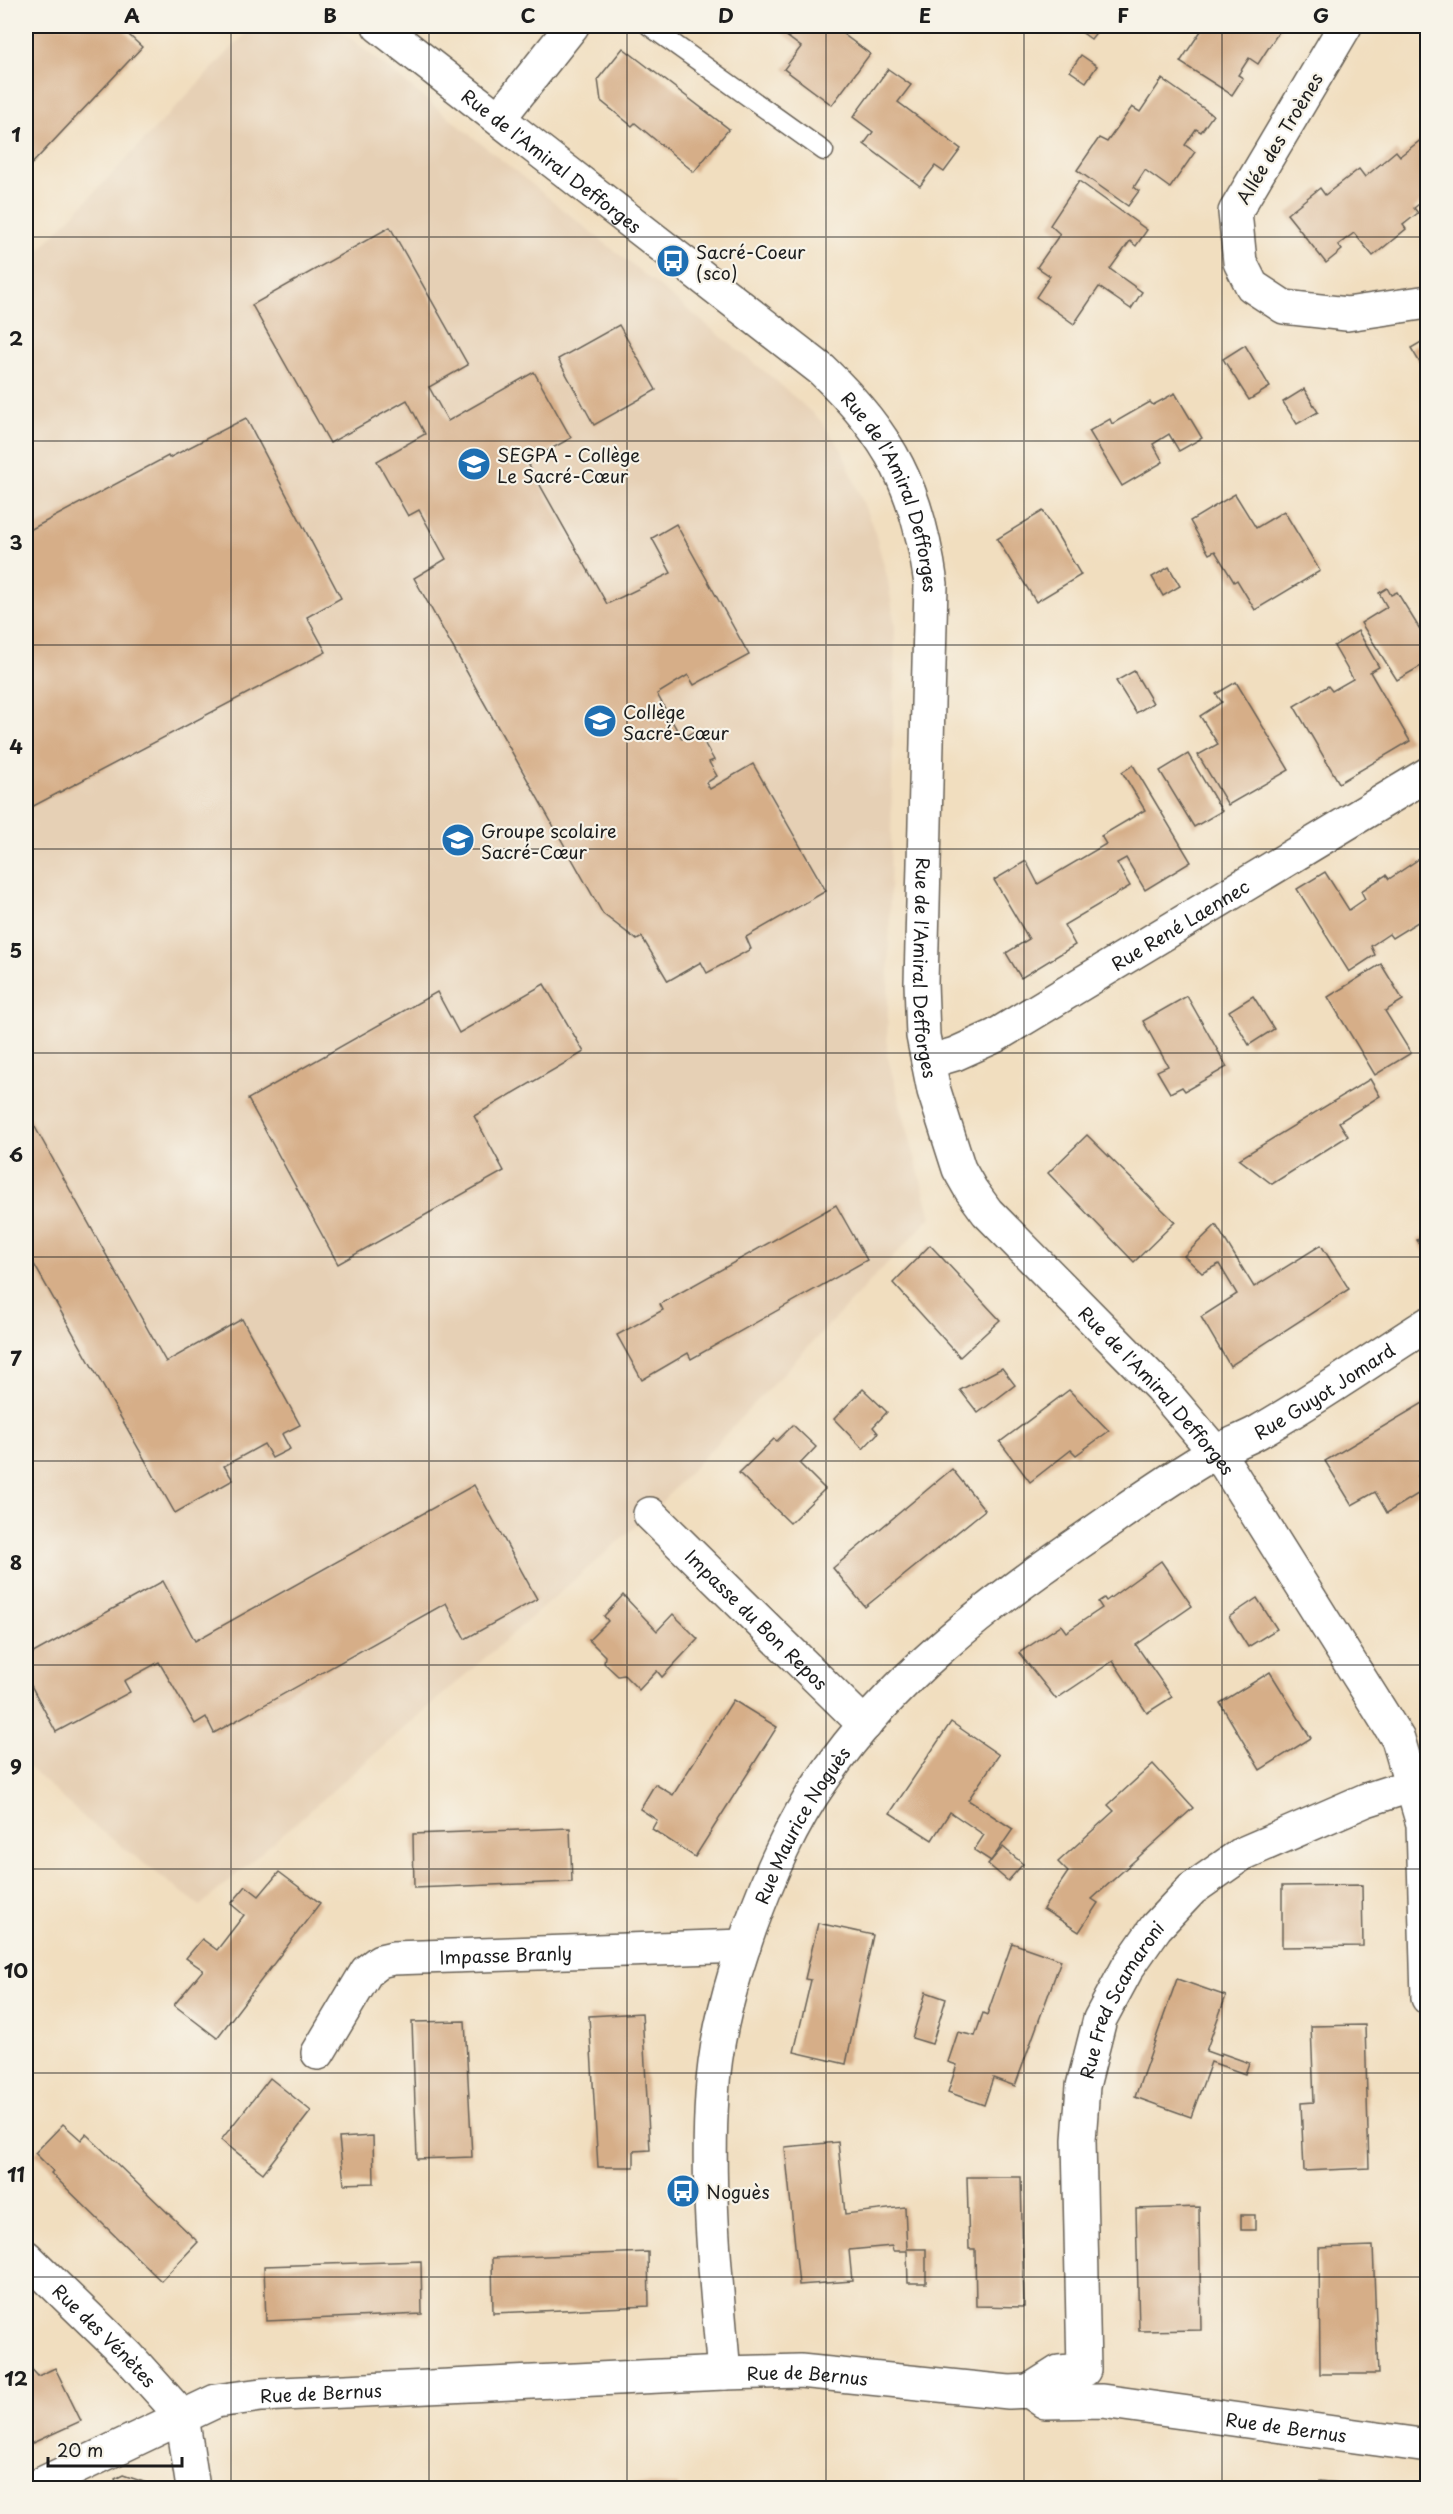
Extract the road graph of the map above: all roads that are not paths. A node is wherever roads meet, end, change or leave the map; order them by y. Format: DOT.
graph roads {
  1 [pos="379,26"];
  2 [pos="572,26"];
  3 [pos="649,26"];
  4 [pos="1346,26"];
  5 [pos="499,118"];
  6 [pos="824,151"];
  7 [pos="1428,302"];
  8 [pos="1428,774"];
  9 [pos="928,1062"];
  10 [pos="1428,1324"];
  11 [pos="1215,1452"];
  12 [pos="650,1514"];
  13 [pos="865,1725"];
  14 [pos="1420,1782"];
  15 [pos="744,1946"];
  16 [pos="1428,1998"];
  17 [pos="318,2053"];
  18 [pos="26,2257"];
  19 [pos="1084,2370"];
  20 [pos="724,2373"];
  21 [pos="1029,2391"];
  22 [pos="1102,2401"];
  23 [pos="182,2416"];
  24 [pos="1428,2446"];
  25 [pos="33,2488"];
  26 [pos="193,2488"];
  1 -- 5 [label="street, Rue de l'Amiral Defforges"];
  2 -- 5 [label="street"];
  3 -- 6 [label="lane"];
  4 -- 7 [label="street, Allée des Troènes"];
  5 -- 9 [label="street, Rue de l'Amiral Defforges"];
  8 -- 9 [label="street, Rue René Laennec"];
  9 -- 11 [label="street, Rue de l'Amiral Defforges"];
  10 -- 11 [label="street, Rue Guyot Jomard"];
  11 -- 13 [label="street, Rue Maurice Noguès"];
  11 -- 14 [label="street, Rue de l'Amiral Defforges"];
  12 -- 13 [label="street, Impasse du Bon Repos"];
  13 -- 15 [label="street, Rue Maurice Noguès"];
  14 -- 16 [label="street, Rue de l'Amiral Defforges"];
  14 -- 19 [label="street, Rue Fred Scamaroni"];
  15 -- 17 [label="street, Impasse Branly"];
  15 -- 20 [label="street, Rue Maurice Noguès"];
  18 -- 23 [label="street, Rue des Vénètes"];
  19 -- 21 [label="street"];
  19 -- 22 [label="street"];
  20 -- 21 [label="street, Rue de Bernus"];
  20 -- 23 [label="street, Rue de Bernus"];
  21 -- 22 [label="street, Rue de Bernus"];
  22 -- 24 [label="street, Rue de Bernus"];
  23 -- 25 [label="street, Rue de Bernus"];
  23 -- 26 [label="street"];
}
